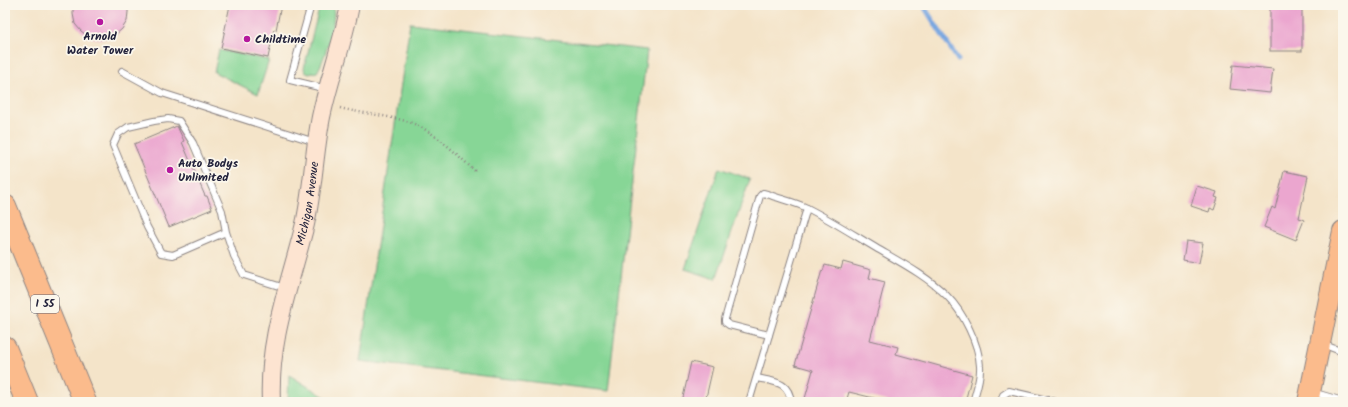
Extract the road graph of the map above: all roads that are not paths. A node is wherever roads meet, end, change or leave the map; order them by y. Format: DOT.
graph roads {
  1 [pos="311,5"];
  2 [pos="350,5"];
  3 [pos="122,71"];
  4 [pos="326,97"];
  5 [pos="316,143"];
  6 [pos="5,206"];
  7 [pos="807,208"];
  8 [pos="1343,231"];
  9 [pos="226,232"];
  10 [pos="287,289"];
  11 [pos="769,335"];
  12 [pos="1321,344"];
  13 [pos="5,348"];
  14 [pos="1343,352"];
  15 [pos="757,378"];
  16 [pos="1309,397"];
  17 [pos="1343,401"];
  18 [pos="27,402"];
  19 [pos="85,402"];
  20 [pos="271,402"];
  21 [pos="749,402"];
  22 [pos="791,402"];
  23 [pos="973,402"];
  24 [pos="1001,402"];
  25 [pos="1056,402"];
  1 -- 4 [label="lane"];
  2 -- 4 [label="street, Michigan Avenue"];
  3 -- 5 [label="lane"];
  4 -- 5 [label="street, Michigan Avenue"];
  5 -- 10 [label="street, Michigan Avenue"];
  6 -- 19 [label="highway, I 55"];
  7 -- 11 [label="lane"];
  7 -- 11 [label="lane"];
  7 -- 23 [label="lane"];
  8 -- 12 [label="main road"];
  9 -- 9 [label="lane"];
  9 -- 10 [label="lane"];
  10 -- 20 [label="street, Michigan Avenue"];
  11 -- 15 [label="lane"];
  12 -- 14 [label="lane"];
  12 -- 16 [label="main road"];
  13 -- 18 [label="highway"];
  15 -- 21 [label="lane"];
  15 -- 22 [label="lane"];
  16 -- 17 [label="lane"];
  24 -- 25 [label="lane"];
}
